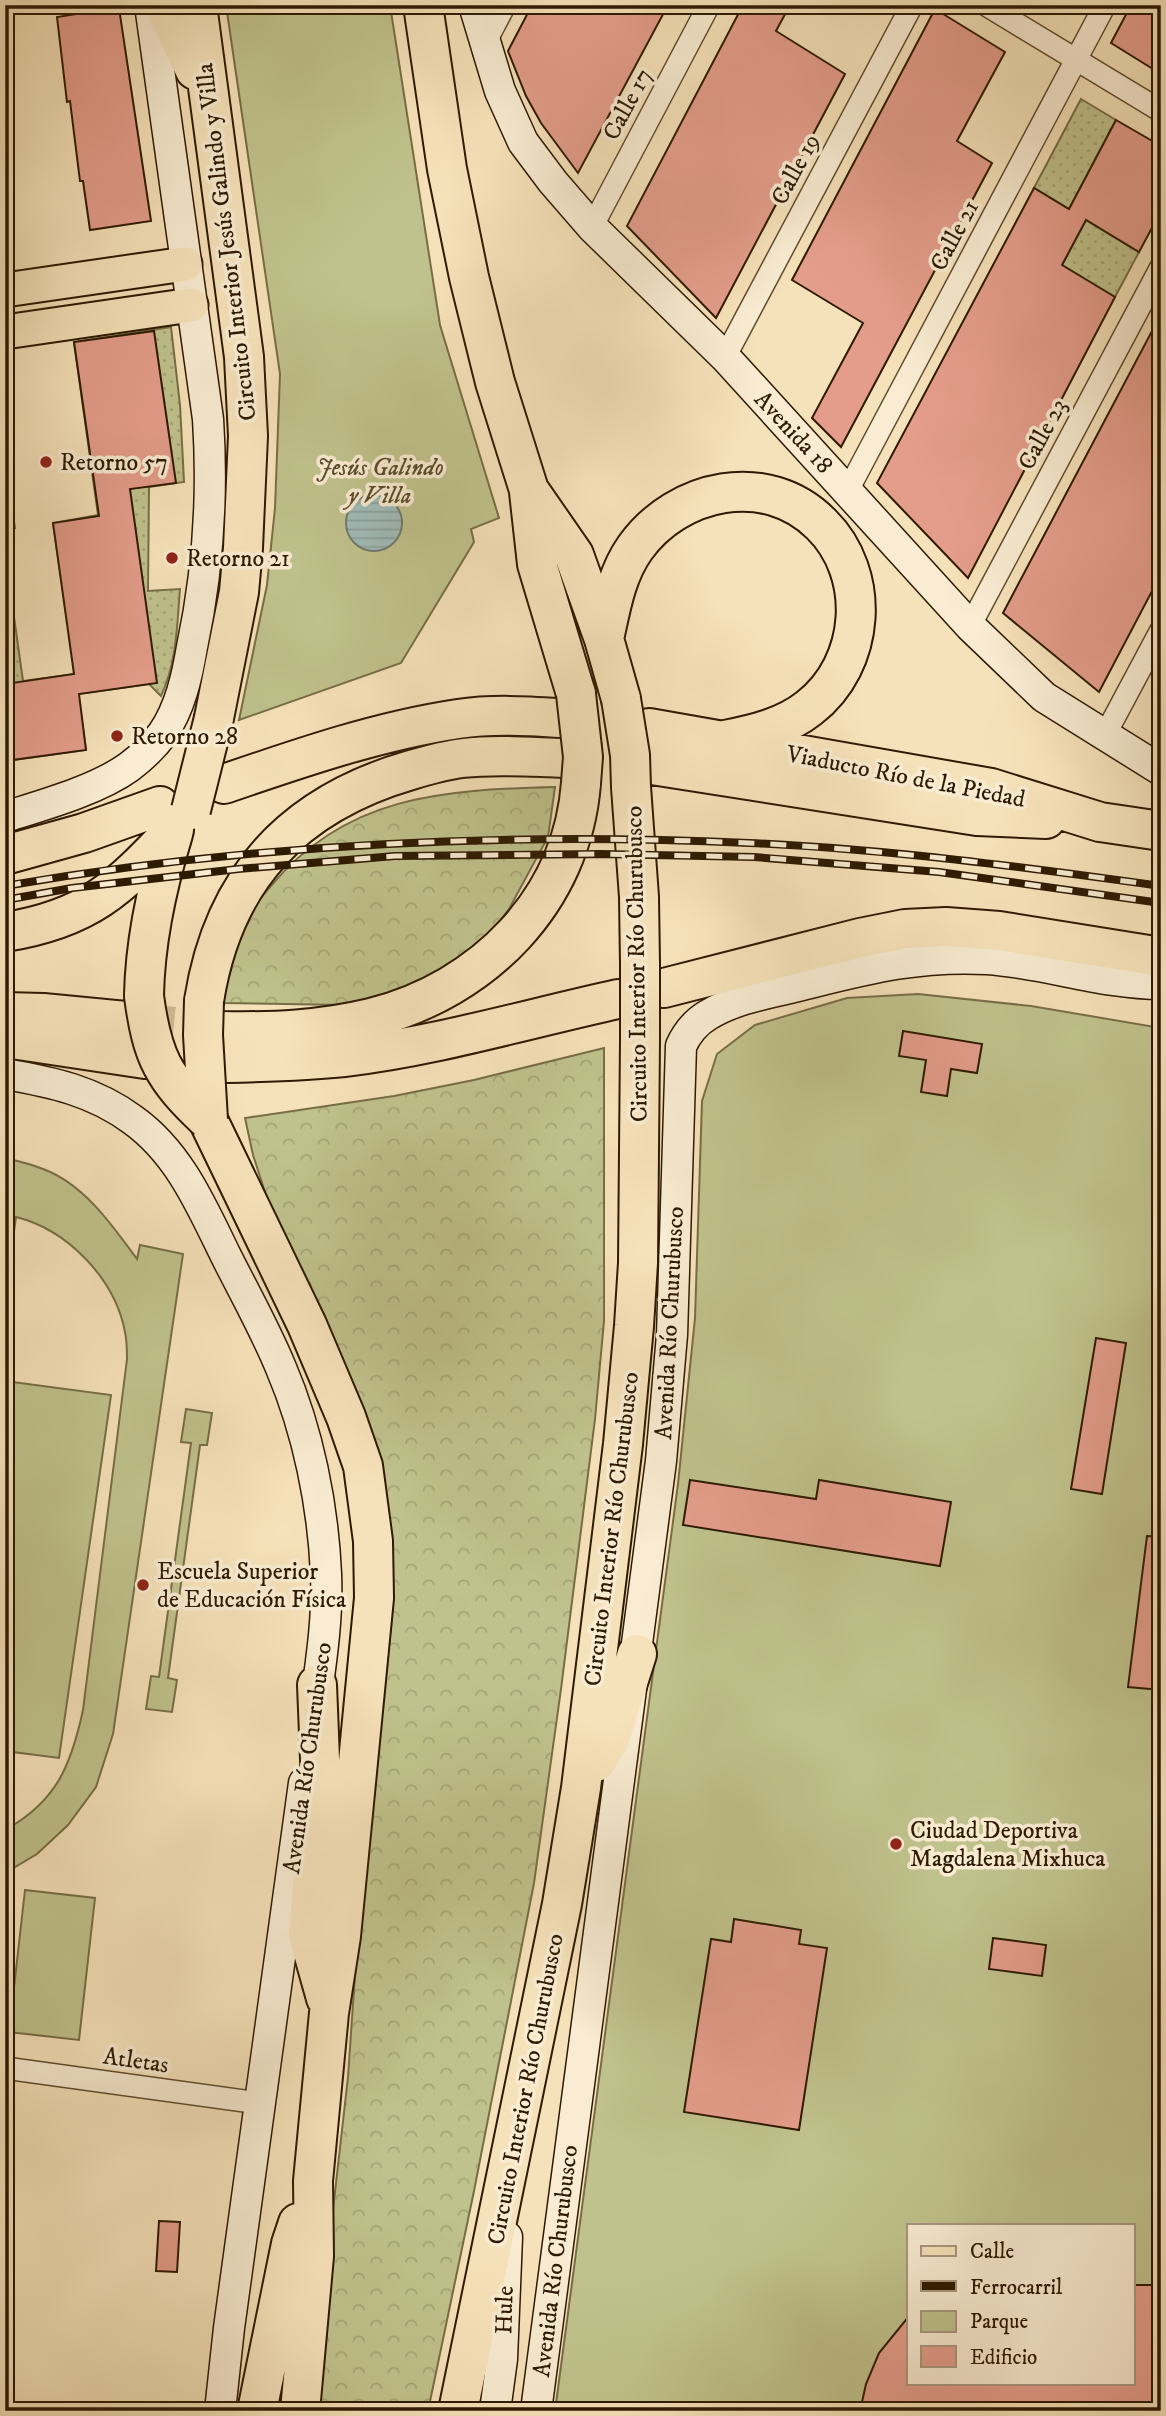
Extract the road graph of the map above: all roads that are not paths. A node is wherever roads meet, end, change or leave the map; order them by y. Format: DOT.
graph roads {
  1 [pos="150,5"];
  2 [pos="164,5"];
  3 [pos="197,5"];
  4 [pos="423,5"];
  5 [pos="474,5"];
  6 [pos="505,5"];
  7 [pos="709,5"];
  8 [pos="912,5"];
  9 [pos="986,5"];
  10 [pos="1105,5"];
  11 [pos="484,45"];
  12 [pos="1076,60"];
  13 [pos="212,104"];
  14 [pos="1161,111"];
  15 [pos="592,227"];
  16 [pos="185,264"];
  17 [pos="1161,267"];
  18 [pos="5,290"];
  19 [pos="191,305"];
  20 [pos="5,332"];
  21 [pos="725,357"];
  22 [pos="529,490"];
  23 [pos="848,490"];
  24 [pos="970,626"];
  25 [pos="1161,630"];
  26 [pos="604,639"];
  27 [pos="568,706"];
  28 [pos="1105,735"];
  29 [pos="725,740"];
  30 [pos="644,760"];
  31 [pos="573,770"];
  32 [pos="1161,770"];
  33 [pos="224,784"];
  34 [pos="175,815"];
  35 [pos="5,817"];
  36 [pos="1100,822"];
  37 [pos="1161,831"];
  38 [pos="5,855"];
  39 [pos="5,932"];
  40 [pos="1161,957"];
  41 [pos="652,976"];
  42 [pos="1161,984"];
  43 [pos="618,999"];
  44 [pos="5,1012"];
  45 [pos="183,1018"];
  46 [pos="5,1038"];
  47 [pos="145,1059"];
  48 [pos="5,1074"];
  49 [pos="208,1120"];
  50 [pos="637,1654"];
  51 [pos="317,1685"];
  52 [pos="581,1788"];
  53 [pos="330,2013"];
  54 [pos="5,2068"];
  55 [pos="259,2103"];
  56 [pos="510,2168"];
  57 [pos="313,2181"];
  58 [pos="220,2411"];
  59 [pos="257,2411"];
  60 [pos="300,2411"];
  61 [pos="458,2411"];
  62 [pos="495,2411"];
  63 [pos="536,2411"];
  1 -- 16 [label="main road"];
  2 -- 13 [label="highway"];
  3 -- 13 [label="highway, Circuito Interior Jesús Galindo y Villa"];
  4 -- 22 [label="highway"];
  5 -- 11 [label="main road"];
  6 -- 11 [label="street"];
  7 -- 15 [label="street, Calle 17"];
  8 -- 21 [label="street, Calle 19"];
  9 -- 12 [label="street"];
  10 -- 12 [label="street, Calle 21"];
  11 -- 15 [label="main road, Avenida 18"];
  12 -- 14 [label="street"];
  12 -- 23 [label="street, Calle 21"];
  13 -- 34 [label="highway, Circuito Interior Jesús Galindo y Villa, bridge"];
  15 -- 21 [label="main road, Avenida 18"];
  16 -- 18 [label="main road"];
  16 -- 19 [label="main road"];
  17 -- 24 [label="street, Calle 23"];
  19 -- 20 [label="main road"];
  19 -- 35 [label="main road"];
  21 -- 23 [label="main road, Avenida 18"];
  22 -- 26 [label="highway"];
  22 -- 27 [label="highway"];
  23 -- 24 [label="main road, Avenida 18"];
  24 -- 28 [label="main road, Avenida 18"];
  25 -- 28 [label="street"];
  26 -- 29 [label="highway"];
  26 -- 30 [label="highway, Circuito Interior Río Churubusco, bridge"];
  27 -- 31 [label="highway, bridge"];
  27 -- 33 [label="highway"];
  28 -- 32 [label="main road, Avenida 18"];
  29 -- 30 [label="highway, Viaducto Río de la Piedad"];
  29 -- 36 [label="highway, Viaducto Río de la Piedad"];
  30 -- 36 [label="highway"];
  30 -- 41 [label="highway, Circuito Interior Río Churubusco"];
  31 -- 45 [label="highway"];
  31 -- 45 [label="highway"];
  34 -- 38 [label="highway"];
  34 -- 39 [label="highway"];
  34 -- 45 [label="highway"];
  36 -- 37 [label="highway, Viaducto Río de la Piedad"];
  40 -- 41 [label="highway"];
  41 -- 52 [label="highway, Circuito Interior Río Churubusco, bridge"];
  42 -- 50 [label="main road, Avenida Río Churubusco"];
  43 -- 45 [label="highway"];
  44 -- 45 [label="highway"];
  45 -- 49 [label="highway, bridge"];
  45 -- 49 [label="highway, bridge"];
  46 -- 47 [label="highway"];
  48 -- 51 [label="main road, Avenida Río Churubusco"];
  49 -- 53 [label="highway"];
  50 -- 52 [label="highway"];
  50 -- 63 [label="main road, Avenida Río Churubusco"];
  51 -- 53 [label="highway"];
  51 -- 55 [label="main road, Avenida Río Churubusco"];
  52 -- 56 [label="highway, Circuito Interior Río Churubusco"];
  53 -- 57 [label="highway"];
  54 -- 55 [label="street, Atletas"];
  55 -- 58 [label="main road, Avenida Río Churubusco"];
  56 -- 61 [label="highway, Circuito Interior Río Churubusco"];
  56 -- 62 [label="main road, Hule"];
  57 -- 59 [label="highway"];
  57 -- 60 [label="highway"];
}
